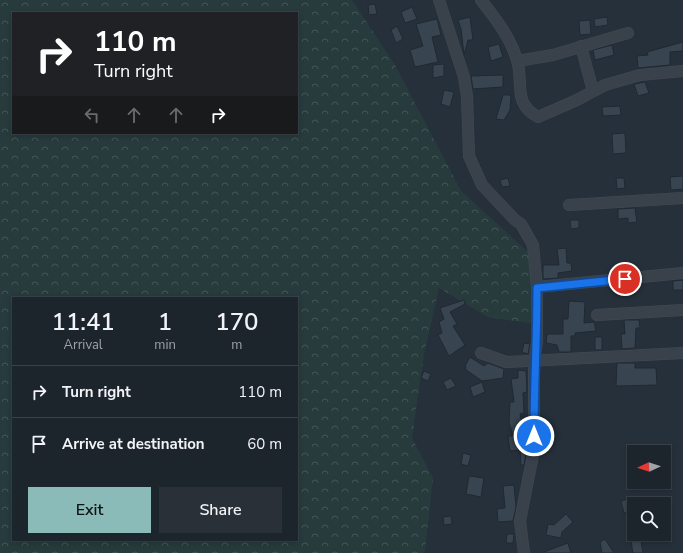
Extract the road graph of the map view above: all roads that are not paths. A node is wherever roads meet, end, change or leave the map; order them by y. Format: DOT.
graph roads {
  1 [pos="439,0"];
  2 [pos="481,0"];
  3 [pos="628,33"];
  4 [pos="581,46"];
  5 [pos="517,61"];
  6 [pos="683,71"];
  7 [pos="593,91"];
  8 [pos="683,198"];
  9 [pos="569,205"];
  10 [pos="683,273"];
  11 [pos="537,288"];
  12 [pos="683,310"];
  13 [pos="597,315"];
  14 [pos="481,352"];
  15 [pos="683,353"];
  16 [pos="534,361"];
  17 [pos="524,553"];
  1 -- 11 [label="street"];
  2 -- 5 [label="street"];
  3 -- 4 [label="street"];
  4 -- 5 [label="street"];
  4 -- 7 [label="street"];
  5 -- 7 [label="street"];
  6 -- 7 [label="street"];
  8 -- 9 [label="street"];
  10 -- 11 [label="street"];
  11 -- 16 [label="street"];
  12 -- 13 [label="street"];
  14 -- 16 [label="street"];
  15 -- 16 [label="street"];
  16 -- 17 [label="street"];
}
